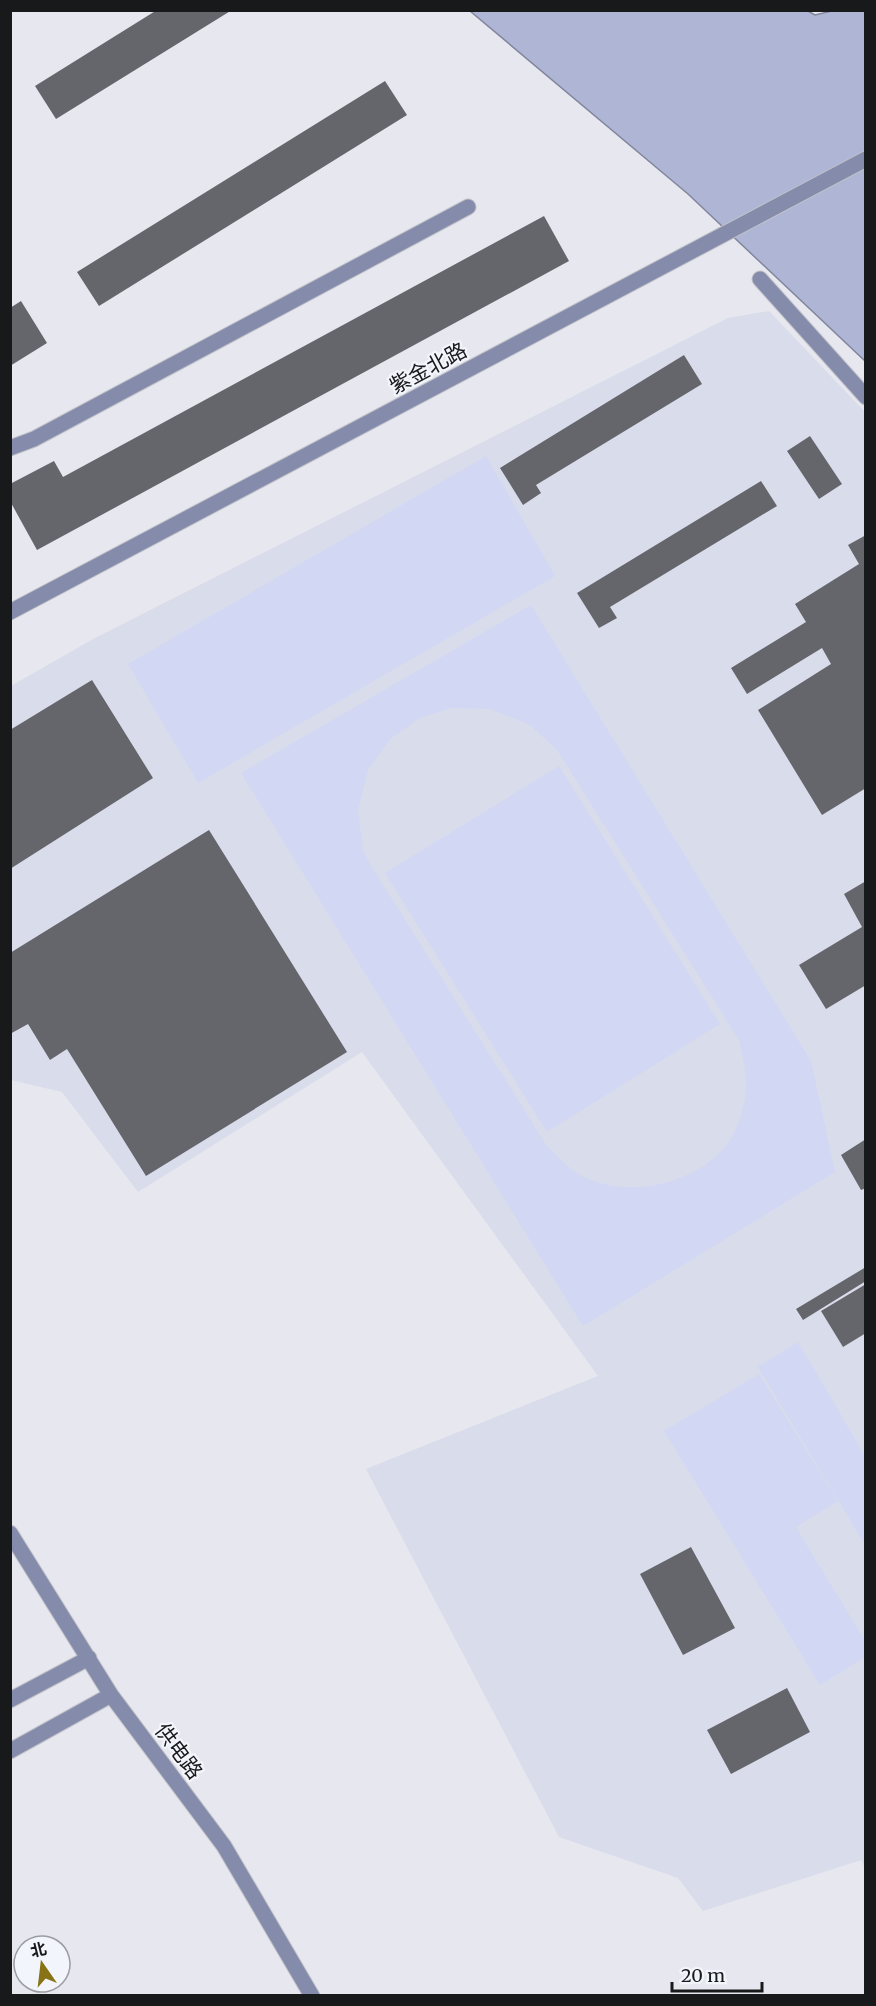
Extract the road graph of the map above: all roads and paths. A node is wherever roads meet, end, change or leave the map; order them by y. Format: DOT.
graph roads {
  1 [pos="866,159"];
  2 [pos="468,207"];
  3 [pos="760,279"];
  4 [pos="866,396"];
  5 [pos="10,448"];
  6 [pos="10,612"];
  7 [pos="10,1533"];
  8 [pos="89,1658"];
  9 [pos="111,1695"];
  10 [pos="10,1700"];
  11 [pos="10,1751"];
  12 [pos="312,1995"];
  1 -- 6 [label="street, 紫金北路"];
  2 -- 5 [label="street"];
  3 -- 4 [label="street"];
  7 -- 8 [label="street, 供电路"];
  8 -- 9 [label="street, 供电路"];
  8 -- 10 [label="street"];
  9 -- 11 [label="street"];
  9 -- 12 [label="street, 供电路"];
}
